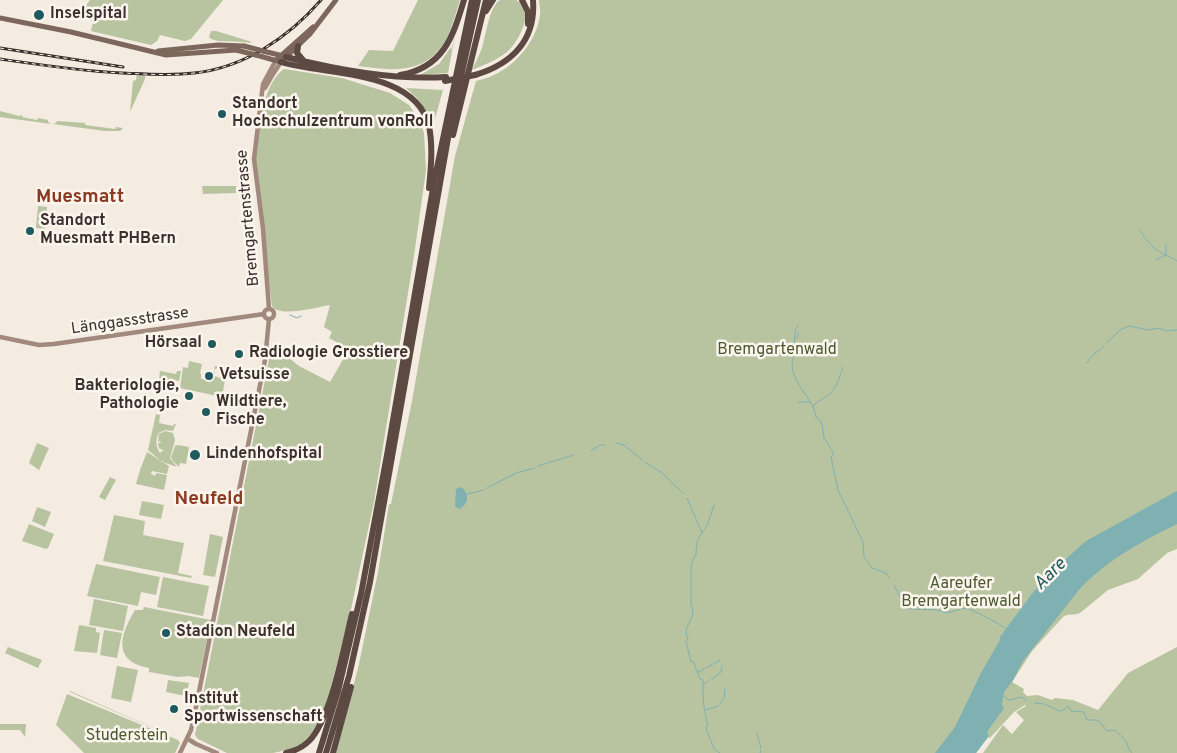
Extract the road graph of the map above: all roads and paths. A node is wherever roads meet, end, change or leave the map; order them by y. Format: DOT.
graph roads {
  1 [pos="336,0"];
  2 [pos="464,0"];
  3 [pos="472,0"];
  4 [pos="478,0"];
  5 [pos="486,0"];
  6 [pos="493,0"];
  7 [pos="522,0"];
  8 [pos="533,0"];
  9 [pos="0,18"];
  10 [pos="318,23"];
  11 [pos="478,30"];
  12 [pos="298,46"];
  13 [pos="198,47"];
  14 [pos="154,51"];
  15 [pos="196,53"];
  16 [pos="263,54"];
  17 [pos="281,59"];
  18 [pos="304,61"];
  19 [pos="269,71"];
  20 [pos="476,73"];
  21 [pos="389,76"];
  22 [pos="362,78"];
  23 [pos="445,79"];
  24 [pos="262,96"];
  25 [pos="444,167"];
  26 [pos="428,212"];
  27 [pos="269,309"];
  28 [pos="264,314"];
  29 [pos="269,319"];
  30 [pos="0,337"];
  31 [pos="363,580"];
  32 [pos="360,627"];
  33 [pos="188,739"];
  34 [pos="180,753"];
  35 [pos="217,753"];
  36 [pos="286,753"];
  37 [pos="319,753"];
  38 [pos="326,753"];
  39 [pos="332,753"];
  1 -- 10 [label="main road"];
  2 -- 21 [label="highway"];
  3 -- 26 [label="highway"];
  4 -- 25 [label="highway"];
  5 -- 11 [label="highway"];
  6 -- 11 [label="highway"];
  7 -- 20 [label="highway"];
  8 -- 20 [label="highway"];
  9 -- 14 [label="main road"];
  10 -- 12 [label="main road"];
  10 -- 17 [label="main road"];
  11 -- 25 [label="highway"];
  12 -- 17 [label="main road"];
  12 -- 18 [label="highway"];
  13 -- 14 [label="main road"];
  13 -- 15 [label="main road"];
  13 -- 16 [label="main road, bridge"];
  14 -- 15 [label="main road"];
  15 -- 16 [label="main road, bridge"];
  16 -- 17 [label="main road"];
  16 -- 19 [label="main road"];
  17 -- 18 [label="highway"];
  17 -- 19 [label="main road, Bremgartenstrasse"];
  17 -- 22 [label="highway"];
  17 -- 24 [label="main road, Bremgartenstrasse"];
  18 -- 21 [label="highway"];
  19 -- 24 [label="main road, Bremgartenstrasse"];
  20 -- 23 [label="highway, bridge"];
  21 -- 23 [label="highway"];
  22 -- 23 [label="highway"];
  22 -- 26 [label="highway"];
  24 -- 27 [label="main road, Bremgartenstrasse"];
  25 -- 32 [label="highway"];
  26 -- 31 [label="highway"];
  27 -- 28 [label="main road"];
  27 -- 29 [label="main road"];
  28 -- 29 [label="main road"];
  28 -- 30 [label="main road, Länggassstrasse"];
  29 -- 33 [label="main road"];
  31 -- 36 [label="highway"];
  31 -- 37 [label="highway"];
  32 -- 38 [label="highway"];
  32 -- 39 [label="highway"];
  33 -- 34 [label="main road"];
  33 -- 35 [label="main road"];
}
